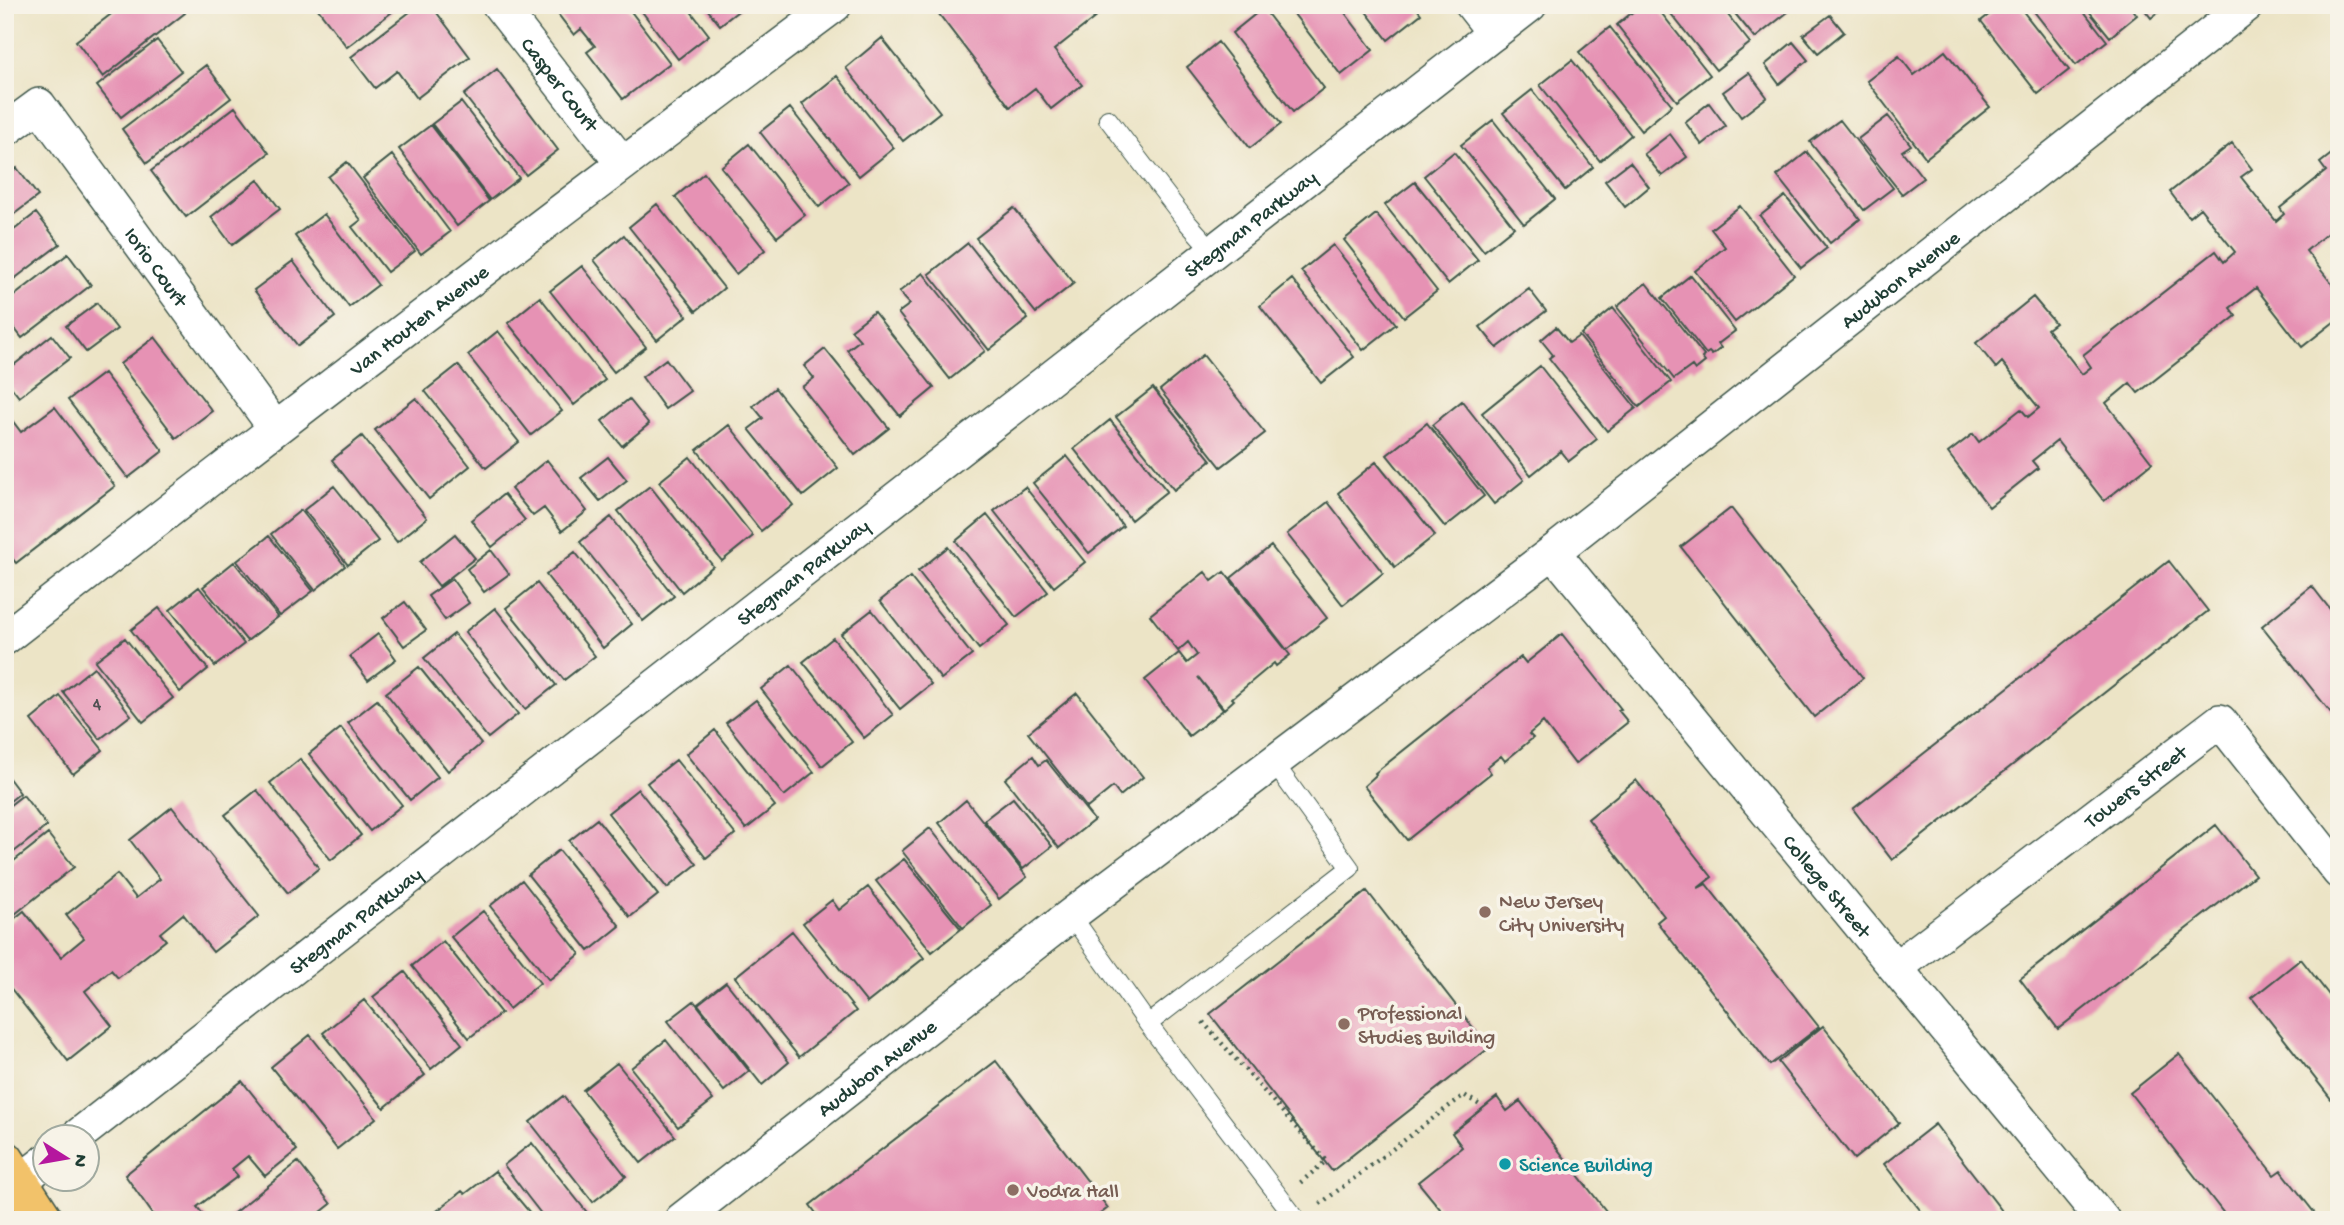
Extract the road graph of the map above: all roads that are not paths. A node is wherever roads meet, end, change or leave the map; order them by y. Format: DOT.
graph roads {
  1 [pos="499,5"];
  2 [pos="835,5"];
  3 [pos="1472,5"];
  4 [pos="1530,5"];
  5 [pos="2247,5"];
  6 [pos="1493,33"];
  7 [pos="1108,119"];
  8 [pos="5,130"];
  9 [pos="622,163"];
  10 [pos="1213,251"];
  11 [pos="275,428"];
  12 [pos="1553,552"];
  13 [pos="5,638"];
  14 [pos="1274,762"];
  15 [pos="2339,872"];
  16 [pos="1071,915"];
  17 [pos="1897,967"];
  18 [pos="1148,1024"];
  19 [pos="93,1124"];
  20 [pos="23,1168"];
  21 [pos="1304,1216"];
  22 [pos="44,1220"];
  23 [pos="681,1220"];
  24 [pos="2103,1220"];
  1 -- 9 [label="street, Casper Court"];
  2 -- 9 [label="street, Van Houten Avenue"];
  3 -- 6 [label="street"];
  4 -- 6 [label="street, Stegman Parkway"];
  5 -- 12 [label="street, Audubon Avenue"];
  6 -- 10 [label="street, Stegman Parkway"];
  7 -- 10 [label="lane"];
  8 -- 11 [label="street, Iorio Court"];
  9 -- 11 [label="street, Van Houten Avenue"];
  10 -- 19 [label="street, Stegman Parkway"];
  11 -- 13 [label="street, Van Houten Avenue"];
  12 -- 14 [label="street, Audubon Avenue"];
  12 -- 17 [label="street, College Street"];
  14 -- 16 [label="street, Audubon Avenue"];
  14 -- 18 [label="lane"];
  15 -- 17 [label="street, Towers Street"];
  16 -- 18 [label="lane"];
  16 -- 23 [label="street, Audubon Avenue"];
  17 -- 24 [label="street, College Street"];
  18 -- 21 [label="lane"];
  20 -- 22 [label="main road"];
}
